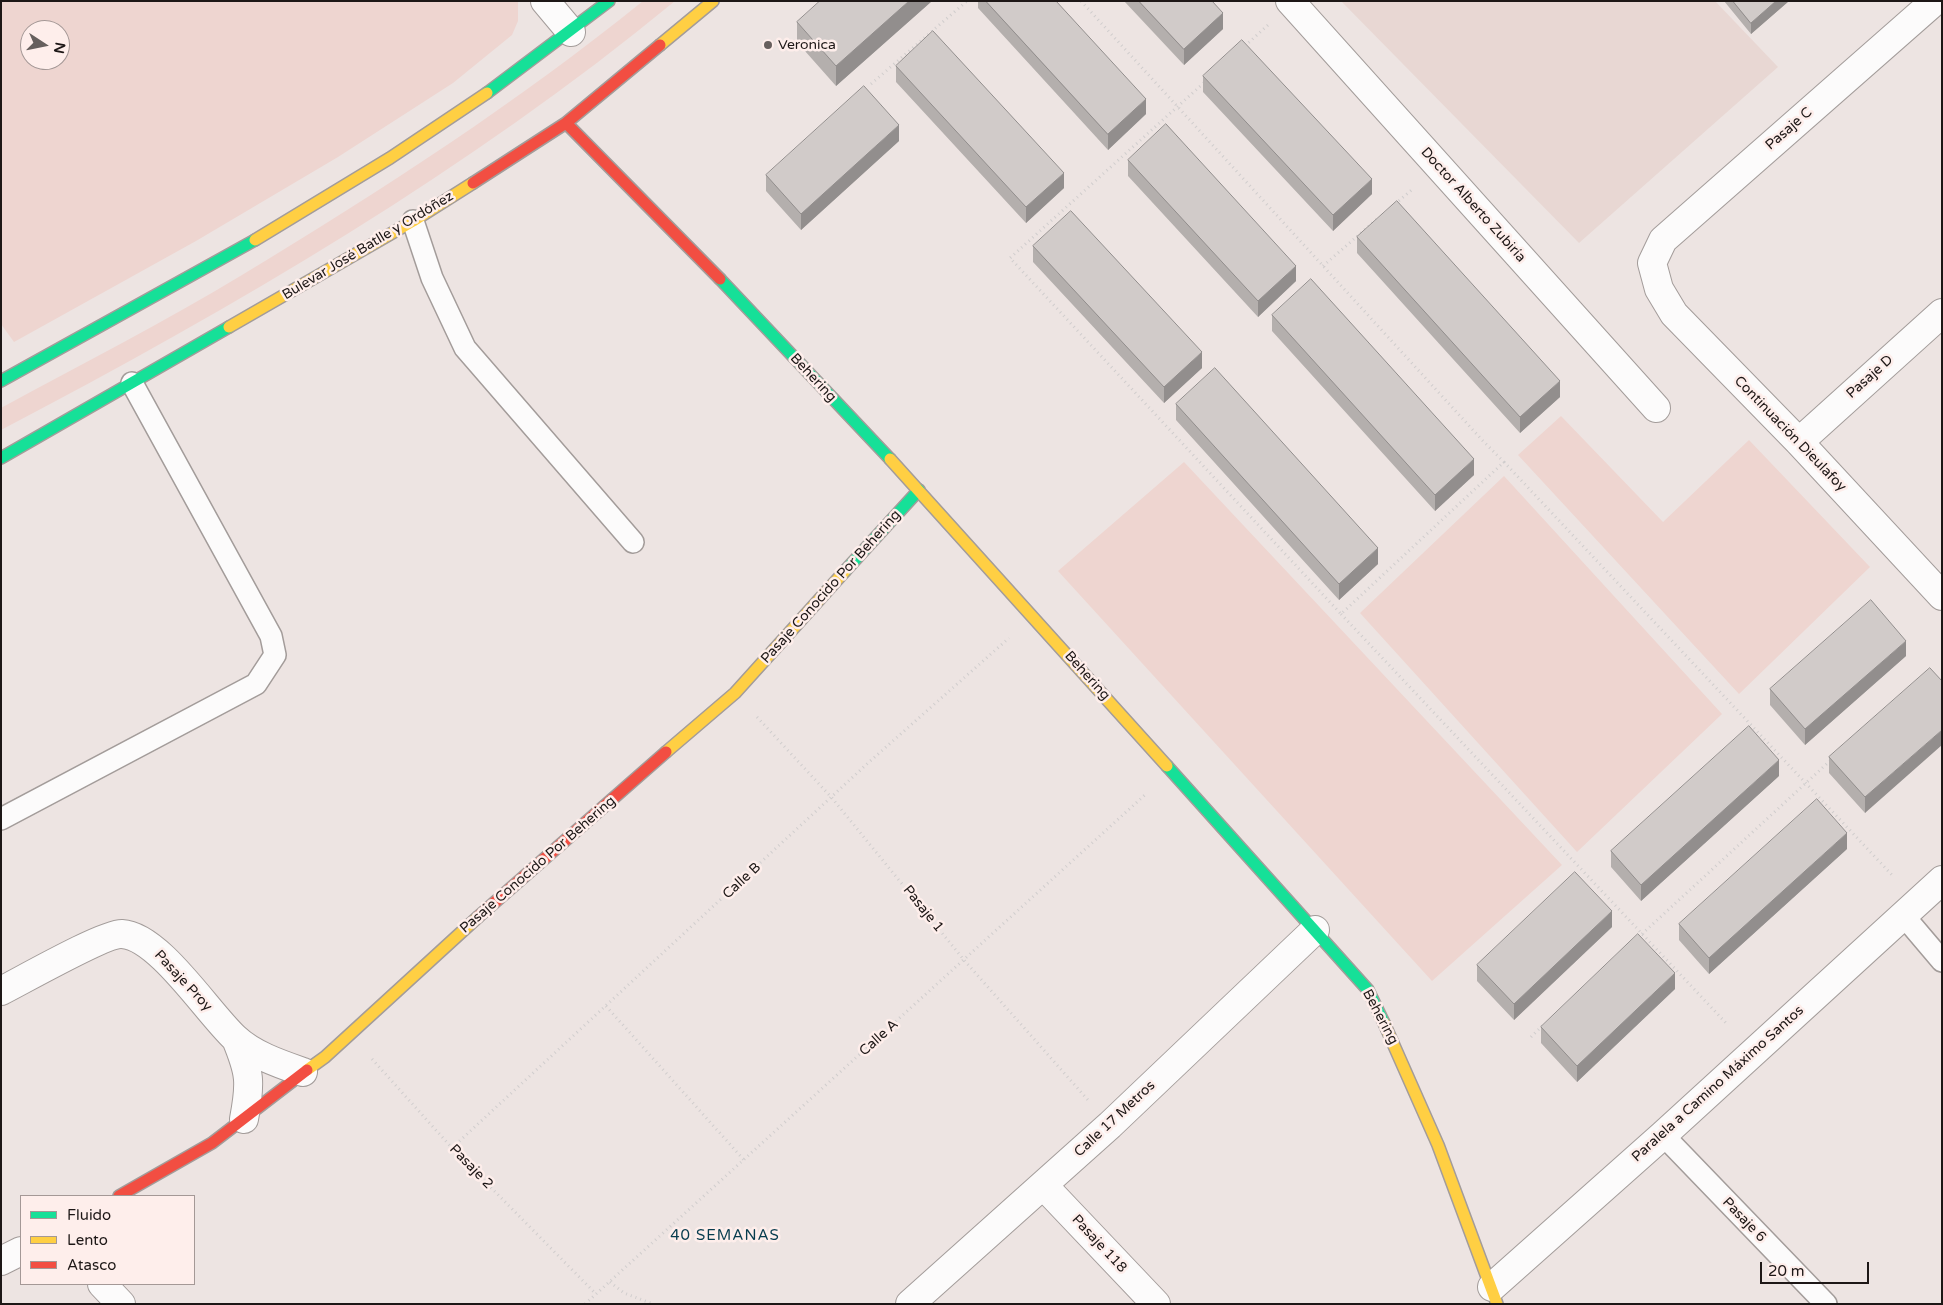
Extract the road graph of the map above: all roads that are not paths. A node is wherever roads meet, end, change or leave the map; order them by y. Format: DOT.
graph roads {
  1 [pos="545,1"];
  2 [pos="609,1"];
  3 [pos="713,1"];
  4 [pos="1935,1"];
  5 [pos="1291,2"];
  6 [pos="571,32"];
  7 [pos="566,123"];
  8 [pos="413,221"];
  9 [pos="1652,263"];
  10 [pos="1942,313"];
  11 [pos="1,381"];
  12 [pos="132,383"];
  13 [pos="1656,408"];
  14 [pos="1799,442"];
  15 [pos="1,458"];
  16 [pos="919,490"];
  17 [pos="633,542"];
  18 [pos="1942,596"];
  19 [pos="1,818"];
  20 [pos="1942,880"];
  21 [pos="1904,915"];
  22 [pos="1315,930"];
  23 [pos="1942,961"];
  24 [pos="1,991"];
  25 [pos="236,1039"];
  26 [pos="303,1072"];
  27 [pos="244,1119"];
  28 [pos="1662,1136"];
  29 [pos="1043,1185"];
  30 [pos="122,1195"];
  31 [pos="20,1252"];
  32 [pos="1,1262"];
  33 [pos="103,1285"];
  34 [pos="1495,1296"];
  35 [pos="121,1304"];
  36 [pos="910,1304"];
  37 [pos="1156,1304"];
  38 [pos="1826,1304"];
  1 -- 6 [label="street"];
  2 -- 6 [label="street"];
  3 -- 7 [label="street, Bulevar José Batlle y Ordóñez"];
  4 -- 9 [label="street, Pasaje C"];
  5 -- 13 [label="street, Doctor Alberto Zubiría"];
  6 -- 11 [label="street"];
  7 -- 8 [label="street, Bulevar José Batlle y Ordóñez"];
  7 -- 16 [label="street, Behering"];
  8 -- 12 [label="street, Bulevar José Batlle y Ordóñez"];
  8 -- 17 [label="lane"];
  9 -- 14 [label="street, Continuación Dieulafoy"];
  10 -- 14 [label="street, Pasaje D"];
  12 -- 15 [label="street, Bulevar José Batlle y Ordóñez"];
  12 -- 19 [label="lane"];
  14 -- 18 [label="street, Continuación Dieulafoy"];
  16 -- 22 [label="street, Behering"];
  16 -- 26 [label="street, Pasaje Conocido Por Behering"];
  20 -- 21 [label="street, Paralela a Camino Máximo Santos"];
  21 -- 23 [label="lane"];
  21 -- 28 [label="street, Paralela a Camino Máximo Santos"];
  22 -- 29 [label="street, Calle 17 Metros"];
  22 -- 34 [label="street, Behering"];
  24 -- 25 [label="street, Pasaje Proy"];
  25 -- 26 [label="street, Pasaje Proy"];
  25 -- 27 [label="street"];
  26 -- 27 [label="street, Pasaje Conocido Por Behering"];
  27 -- 30 [label="street, Pasaje Conocido Por Behering"];
  28 -- 34 [label="street, Paralela a Camino Máximo Santos"];
  28 -- 38 [label="lane, Pasaje 6"];
  29 -- 36 [label="street, Calle 17 Metros"];
  29 -- 37 [label="street, Pasaje 118"];
  31 -- 32 [label="street"];
  33 -- 35 [label="street"];
}
